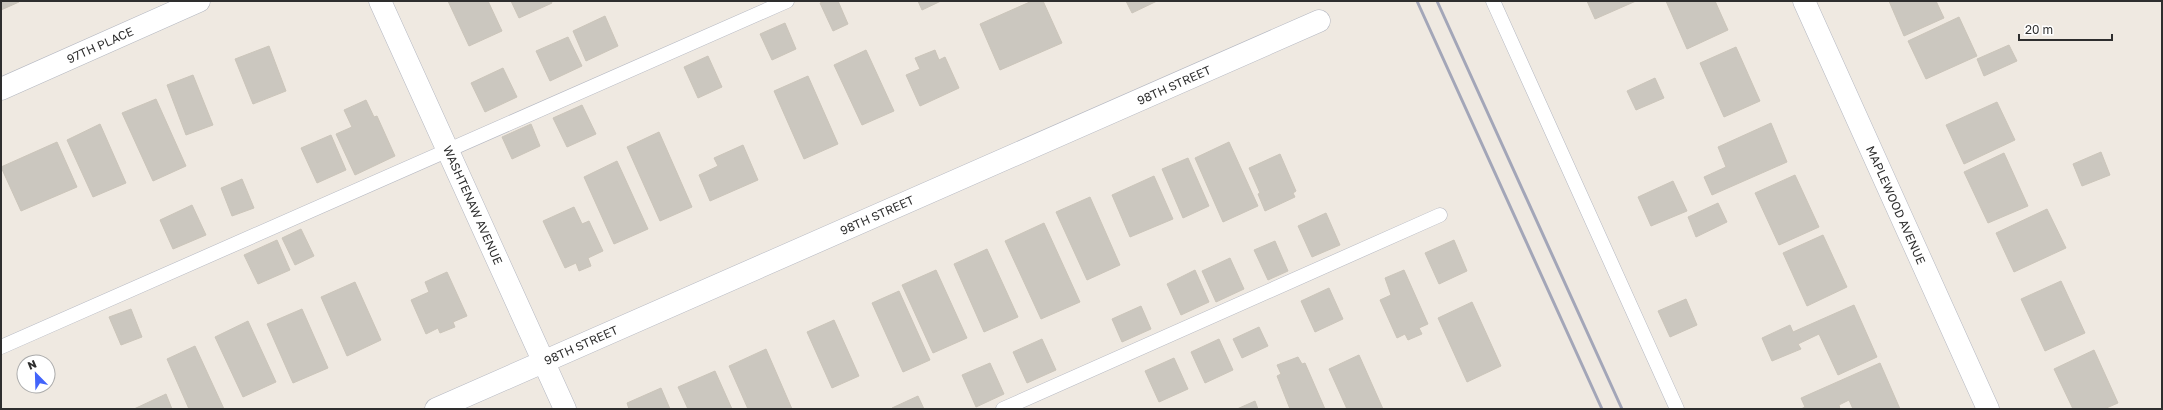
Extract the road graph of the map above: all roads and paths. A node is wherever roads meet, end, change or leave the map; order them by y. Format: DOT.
graph roads {
  1 [pos="199,1"];
  2 [pos="380,1"];
  3 [pos="787,1"];
  4 [pos="1493,1"];
  5 [pos="1804,1"];
  6 [pos="1319,21"];
  7 [pos="1,89"];
  8 [pos="447,149"];
  9 [pos="1440,215"];
  10 [pos="1,347"];
  11 [pos="543,361"];
  12 [pos="436,409"];
  13 [pos="565,409"];
  14 [pos="1003,409"];
  15 [pos="1677,409"];
  16 [pos="1988,409"];
  1 -- 7 [label="street, 97TH PLACE"];
  2 -- 8 [label="street, WASHTENAW AVENUE"];
  3 -- 8 [label="lane"];
  4 -- 15 [label="lane"];
  5 -- 16 [label="street, MAPLEWOOD AVENUE"];
  6 -- 11 [label="street, 98TH STREET"];
  8 -- 10 [label="lane"];
  8 -- 11 [label="street, WASHTENAW AVENUE"];
  9 -- 14 [label="lane"];
  11 -- 12 [label="street, 98TH STREET"];
  11 -- 13 [label="street, WASHTENAW AVENUE"];
}
